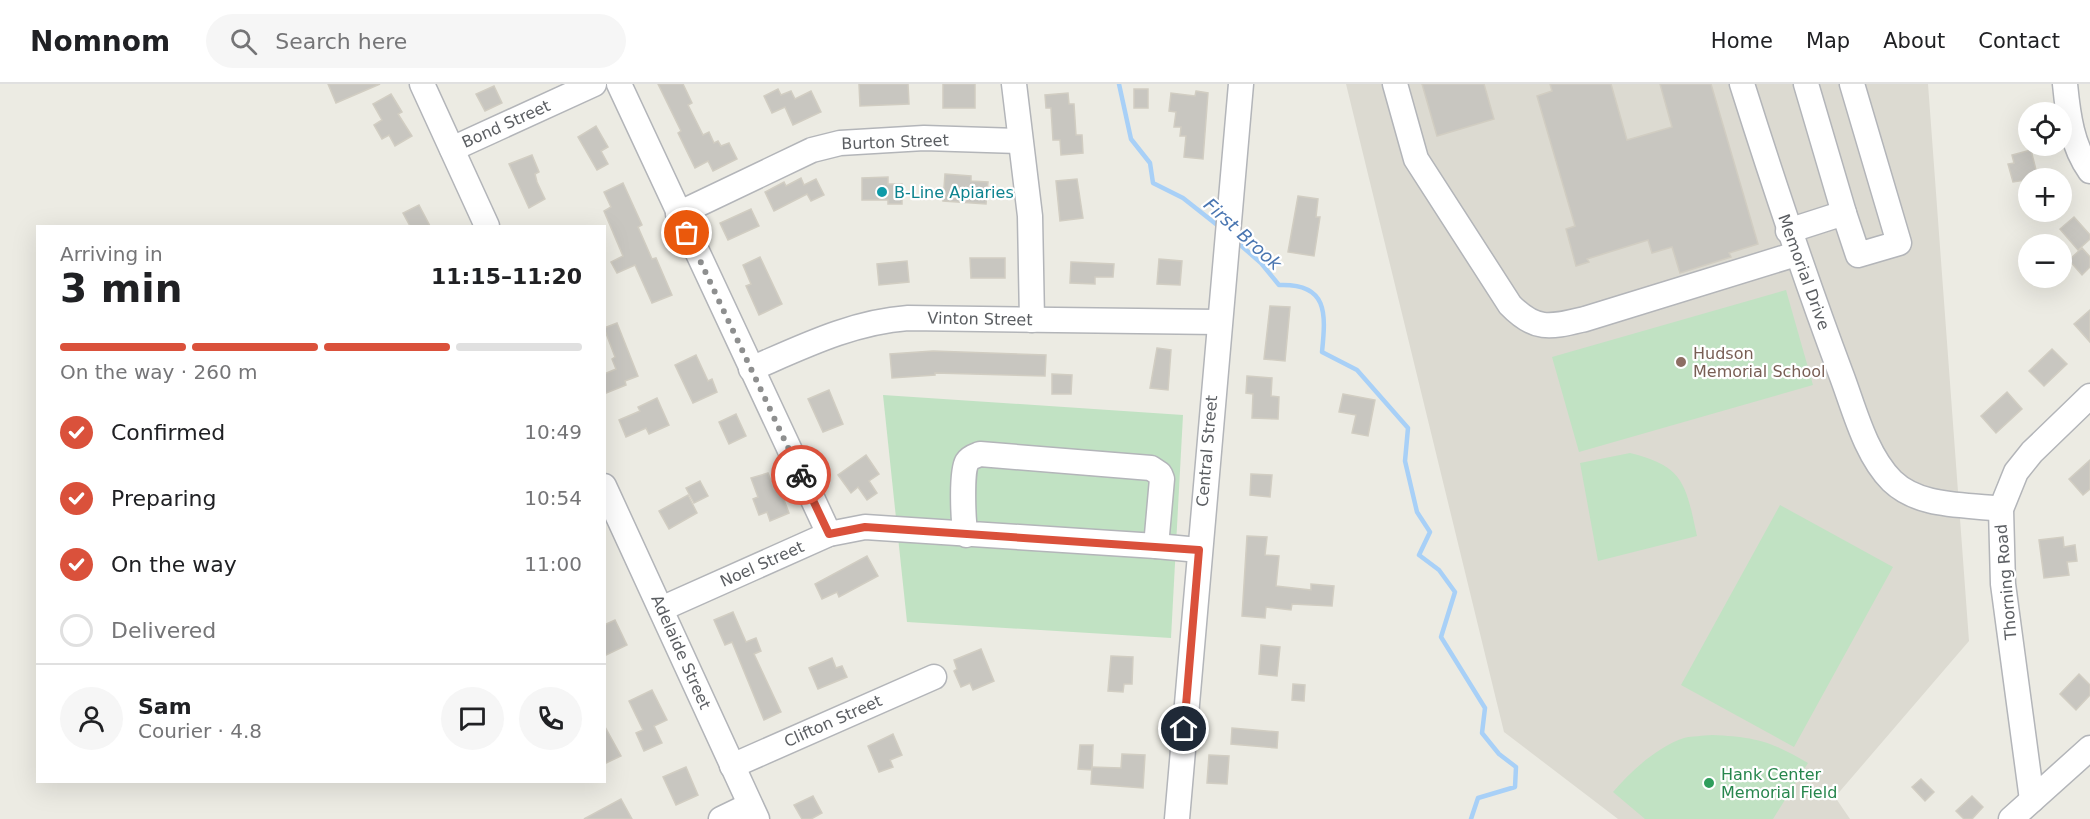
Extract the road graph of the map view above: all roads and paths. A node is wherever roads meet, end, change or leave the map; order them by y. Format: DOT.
graph roads {
  1 [pos="422,84"];
  2 [pos="594,84"];
  3 [pos="619,84"];
  4 [pos="1014,84"];
  5 [pos="1241,84"];
  6 [pos="1395,84"];
  7 [pos="1743,84"];
  8 [pos="1806,84"];
  9 [pos="1852,84"];
  10 [pos="2065,84"];
  11 [pos="1020,141"];
  12 [pos="452,149"];
  13 [pos="2086,155"];
  14 [pos="1844,213"];
  15 [pos="678,214"];
  16 [pos="487,225"];
  17 [pos="1788,231"];
  18 [pos="1796,254"];
  19 [pos="1032,320"];
  20 [pos="1219,322"];
  21 [pos="751,369"];
  22 [pos="2090,396"];
  23 [pos="606,495"];
  24 [pos="2001,509"];
  25 [pos="610,514"];
  26 [pos="829,534"];
  27 [pos="966,535"];
  28 [pos="1156,546"];
  29 [pos="1199,550"];
  30 [pos="661,609"];
  31 [pos="934,677"];
  32 [pos="2090,748"];
  33 [pos="732,766"];
  34 [pos="2032,800"];
  35 [pos="753,812"];
  36 [pos="721,819"];
  37 [pos="1177,819"];
  38 [pos="2011,819"];
  1 -- 12 [label="street"];
  2 -- 12 [label="street, Bond Street"];
  3 -- 15 [label="street"];
  4 -- 11 [label="street"];
  5 -- 20 [label="street, Central Street"];
  6 -- 18 [label="street"];
  7 -- 17 [label="street, Memorial Drive"];
  8 -- 14 [label="street"];
  9 -- 14 [label="street"];
  10 -- 13 [label="street"];
  11 -- 15 [label="street, Burton Street"];
  11 -- 19 [label="street"];
  12 -- 16 [label="street"];
  14 -- 17 [label="street"];
  15 -- 21 [label="street"];
  17 -- 18 [label="street, Memorial Drive"];
  18 -- 24 [label="street, Memorial Drive"];
  19 -- 20 [label="street, Vinton Street"];
  19 -- 21 [label="street, Vinton Street"];
  20 -- 29 [label="street, Central Street"];
  21 -- 26 [label="street"];
  22 -- 24 [label="street, Thorning Road"];
  23 -- 25 [label="street, Adelaide Street"];
  24 -- 34 [label="street, Thorning Road"];
  25 -- 30 [label="street, Adelaide Street"];
  26 -- 27 [label="street, Noel Street"];
  26 -- 30 [label="street, Noel Street"];
  27 -- 28 [label="street, Noel Street"];
  27 -- 28 [label="street"];
  28 -- 29 [label="street, Noel Street"];
  29 -- 37 [label="street, Central Street"];
  30 -- 33 [label="street, Adelaide Street"];
  31 -- 33 [label="street, Clifton Street"];
  32 -- 34 [label="street"];
  33 -- 35 [label="street, Adelaide Street"];
  34 -- 38 [label="street"];
  35 -- 36 [label="street"];
}
